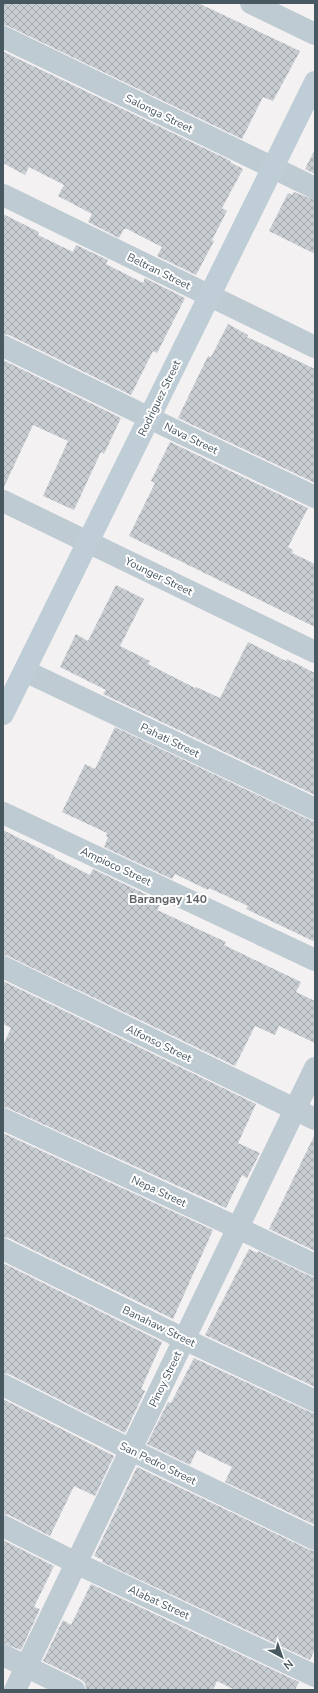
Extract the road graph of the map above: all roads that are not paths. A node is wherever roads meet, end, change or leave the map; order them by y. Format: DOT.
graph roads {
  1 [pos="251,3"];
  2 [pos="315,34"];
  3 [pos="3,37"];
  4 [pos="315,82"];
  5 [pos="272,168"];
  6 [pos="315,188"];
  7 [pos="3,195"];
  8 [pos="210,296"];
  9 [pos="3,346"];
  10 [pos="315,347"];
  11 [pos="150,417"];
  12 [pos="315,497"];
  13 [pos="3,500"];
  14 [pos="88,542"];
  15 [pos="315,652"];
  16 [pos="25,671"];
  17 [pos="3,714"];
  18 [pos="315,809"];
  19 [pos="3,813"];
  20 [pos="315,960"];
  21 [pos="3,967"];
  22 [pos="315,1068"];
  23 [pos="295,1109"];
  24 [pos="3,1119"];
  25 [pos="315,1119"];
  26 [pos="238,1228"];
  27 [pos="3,1249"];
  28 [pos="315,1265"];
  29 [pos="184,1339"];
  30 [pos="3,1385"];
  31 [pos="315,1402"];
  32 [pos="131,1450"];
  33 [pos="3,1526"];
  34 [pos="315,1539"];
  35 [pos="76,1562"];
  36 [pos="3,1655"];
  37 [pos="26,1666"];
  38 [pos="315,1676"];
  39 [pos="15,1690"];
  40 [pos="74,1690"];
  1 -- 2 [label="street"];
  3 -- 5 [label="street, Salonga Street"];
  4 -- 5 [label="street, Rodriguez Street"];
  5 -- 6 [label="street, Salonga Street"];
  5 -- 8 [label="street, Rodriguez Street"];
  7 -- 8 [label="street, Beltran Street"];
  8 -- 10 [label="street, Beltran Street"];
  8 -- 11 [label="street, Rodriguez Street"];
  9 -- 11 [label="street, Nava Street"];
  11 -- 12 [label="street, Nava Street"];
  11 -- 14 [label="street, Rodriguez Street"];
  13 -- 14 [label="street, Younger Street"];
  14 -- 15 [label="street, Younger Street"];
  14 -- 16 [label="street, Rodriguez Street"];
  16 -- 17 [label="street, Rodriguez Street"];
  16 -- 18 [label="street, Pahati Street"];
  19 -- 20 [label="street, Ampioco Street"];
  21 -- 23 [label="street, Alfonso Street"];
  22 -- 23 [label="street, Pinoy Street"];
  23 -- 25 [label="street, Alfonso Street"];
  23 -- 26 [label="street, Pinoy Street"];
  24 -- 26 [label="street, Nepa Street"];
  26 -- 28 [label="street, Nepa Street"];
  26 -- 29 [label="street, Pinoy Street"];
  27 -- 29 [label="street, Banahaw Street"];
  29 -- 31 [label="street, Banahaw Street"];
  29 -- 32 [label="street, Pinoy Street"];
  30 -- 32 [label="street, San Pedro Street"];
  32 -- 34 [label="street, San Pedro Street"];
  32 -- 35 [label="street, Pinoy Street"];
  33 -- 35 [label="street, Alabat Street"];
  35 -- 37 [label="street, Pinoy Street"];
  35 -- 38 [label="street, Alabat Street"];
  36 -- 37 [label="street"];
  37 -- 39 [label="street, Pinoy Street"];
  37 -- 40 [label="street"];
}
